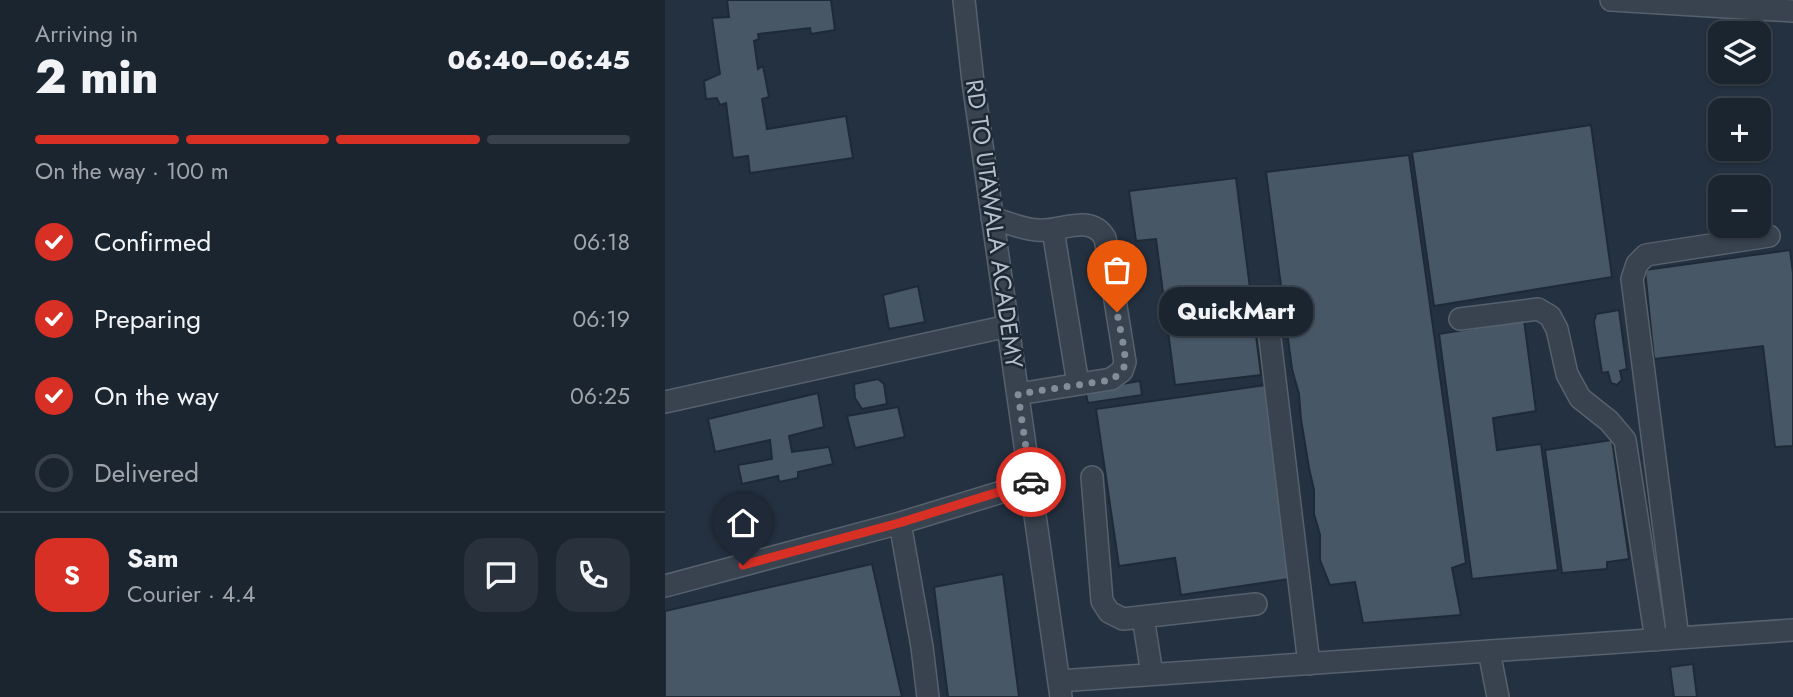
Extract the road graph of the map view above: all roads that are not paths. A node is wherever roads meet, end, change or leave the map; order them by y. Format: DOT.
graph roads {
  1 [pos="964,0"];
  2 [pos="1611,0"];
  3 [pos="1793,10"];
  4 [pos="992,218"];
  5 [pos="1053,230"];
  6 [pos="1756,238"];
  7 [pos="1265,297"];
  8 [pos="1460,319"];
  9 [pos="1008,326"];
  10 [pos="1078,384"];
  11 [pos="1018,394"];
  12 [pos="665,402"];
  13 [pos="1091,477"];
  14 [pos="1031,483"];
  15 [pos="899,523"];
  16 [pos="665,586"];
  17 [pos="1255,604"];
  18 [pos="1143,617"];
  19 [pos="1793,630"];
  20 [pos="1678,638"];
  21 [pos="1656,640"];
  22 [pos="1489,651"];
  23 [pos="1309,664"];
  24 [pos="1152,674"];
  25 [pos="1060,689"];
  26 [pos="928,697"];
  27 [pos="1498,697"];
  1 -- 4 [label="street, RD TO UTAWALA ACADEMY"];
  2 -- 3 [label="street"];
  4 -- 5 [label="street"];
  4 -- 9 [label="street, RD TO UTAWALA ACADEMY"];
  5 -- 10 [label="street"];
  5 -- 10 [label="street"];
  6 -- 20 [label="street"];
  7 -- 23 [label="street"];
  8 -- 21 [label="street"];
  9 -- 11 [label="street, RD TO UTAWALA ACADEMY"];
  9 -- 12 [label="street"];
  10 -- 11 [label="street"];
  11 -- 14 [label="street, RD TO UTAWALA ACADEMY"];
  13 -- 18 [label="street"];
  14 -- 15 [label="street"];
  14 -- 25 [label="street, RD TO UTAWALA ACADEMY"];
  15 -- 16 [label="street"];
  15 -- 26 [label="street"];
  17 -- 18 [label="street"];
  18 -- 24 [label="street"];
  19 -- 20 [label="street"];
  20 -- 21 [label="street"];
  21 -- 22 [label="street"];
  22 -- 23 [label="street"];
  22 -- 27 [label="street"];
  23 -- 24 [label="street"];
  24 -- 25 [label="street"];
}
